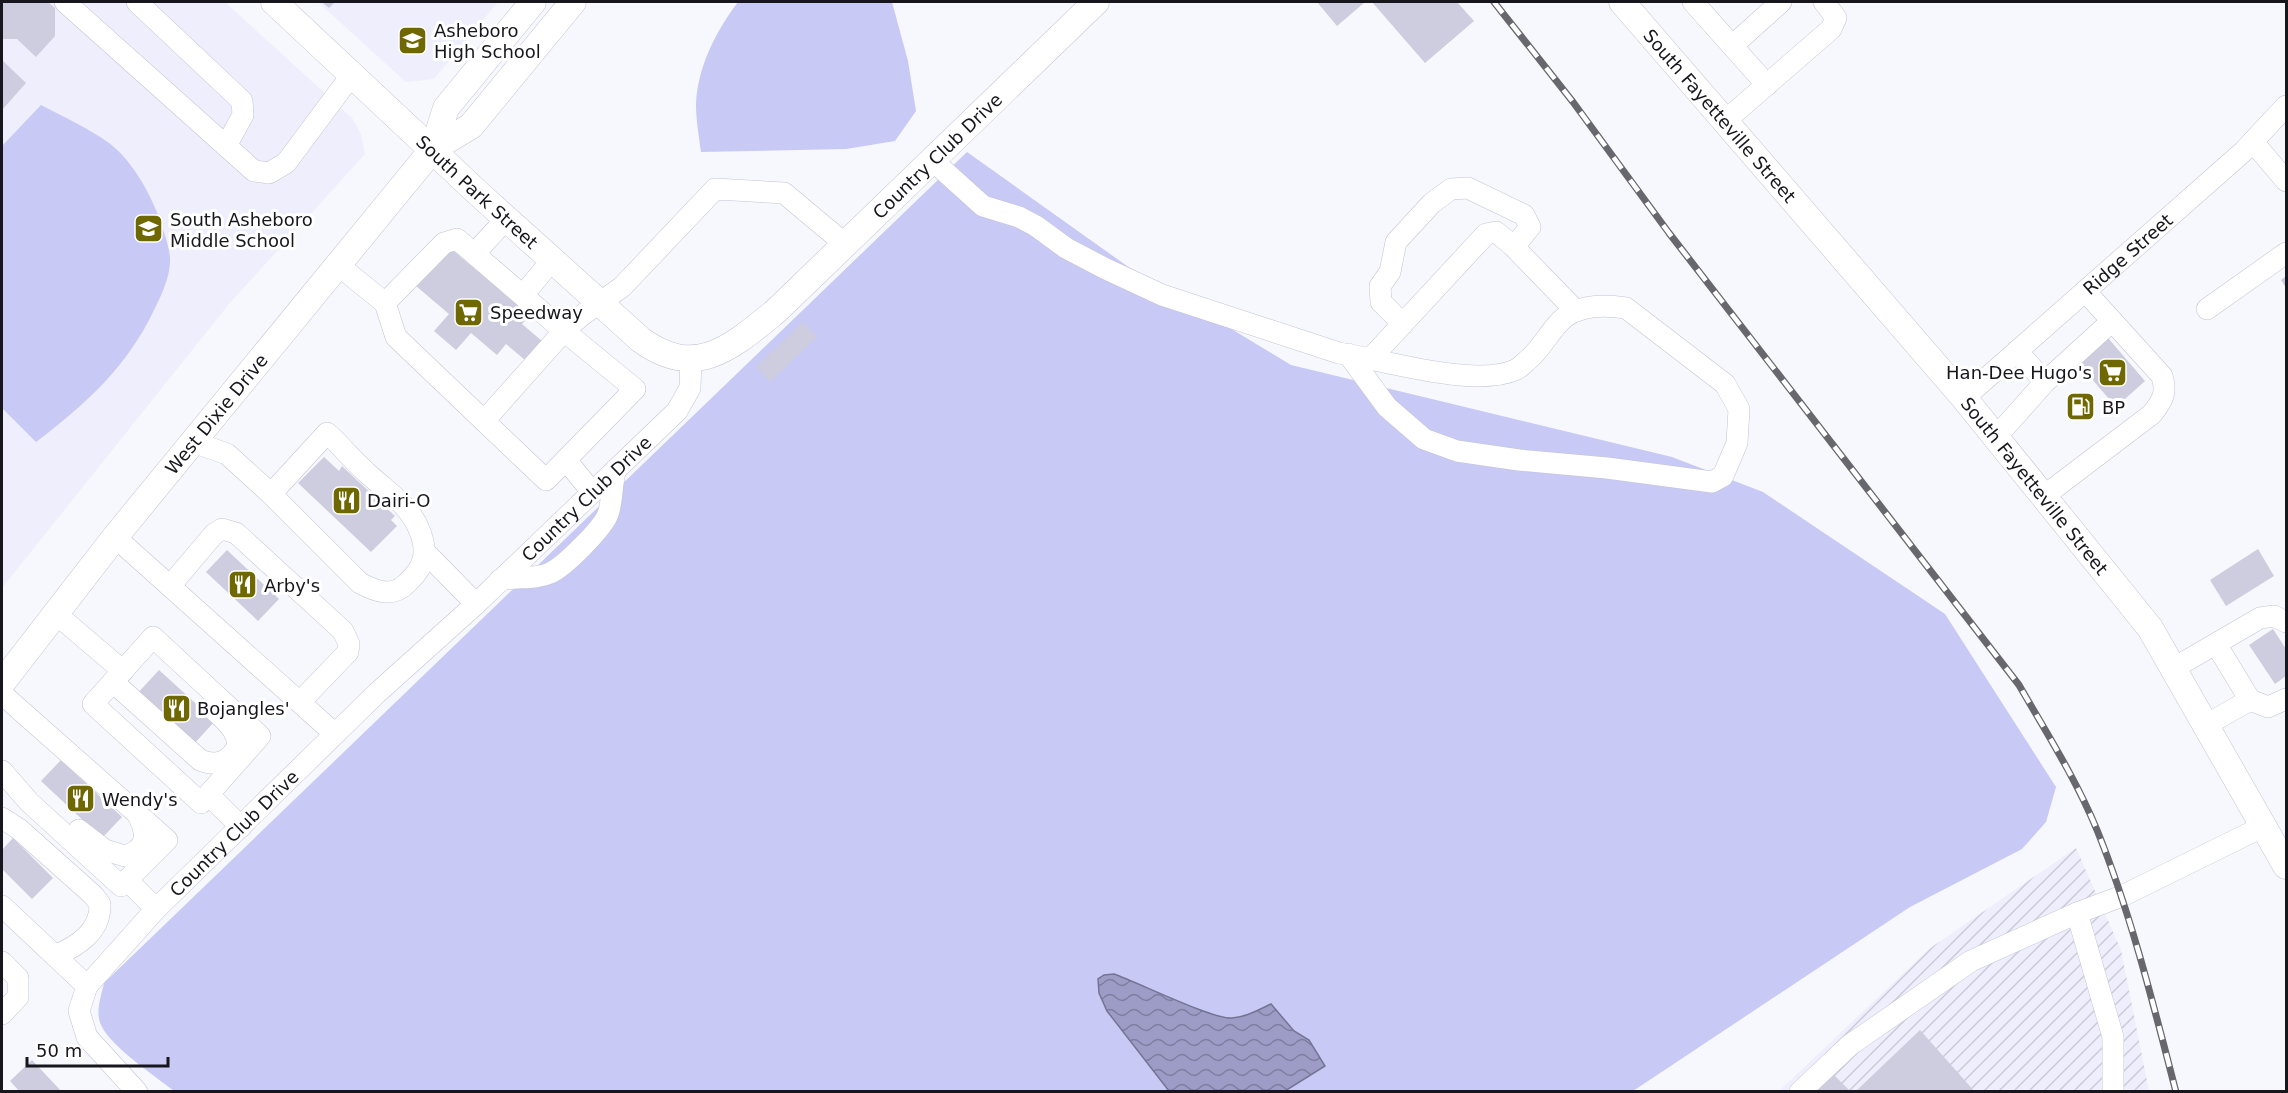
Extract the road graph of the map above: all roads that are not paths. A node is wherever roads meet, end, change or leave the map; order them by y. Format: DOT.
graph roads {
  1 [pos="65,2"];
  2 [pos="137,2"];
  3 [pos="274,2"];
  4 [pos="533,2"];
  5 [pos="573,2"];
  6 [pos="1096,2"];
  7 [pos="1622,2"];
  8 [pos="1781,2"];
  9 [pos="1824,2"];
  10 [pos="1704,5"];
  11 [pos="1732,46"];
  12 [pos="353,73"];
  13 [pos="1767,85"];
  14 [pos="2286,106"];
  15 [pos="1725,121"];
  16 [pos="2253,142"];
  17 [pos="226,146"];
  18 [pos="433,149"];
  19 [pos="932,160"];
  20 [pos="2286,181"];
  21 [pos="507,218"];
  22 [pos="845,244"];
  23 [pos="1512,245"];
  24 [pos="2286,253"];
  25 [pos="475,254"];
  26 [pos="553,259"];
  27 [pos="338,265"];
  28 [pos="2085,291"];
  29 [pos="523,295"];
  30 [pos="600,302"];
  31 [pos="385,303"];
  32 [pos="2207,309"];
  33 [pos="1576,311"];
  34 [pos="2112,321"];
  35 [pos="1403,324"];
  36 [pos="564,331"];
  37 [pos="2017,351"];
  38 [pos="1348,354"];
  39 [pos="691,358"];
  40 [pos="1371,358"];
  41 [pos="2045,382"];
  42 [pos="1964,398"];
  43 [pos="484,421"];
  44 [pos="1996,437"];
  45 [pos="193,442"];
  46 [pos="566,460"];
  47 [pos="616,469"];
  48 [pos="592,492"];
  49 [pos="272,494"];
  50 [pos="2044,496"];
  51 [pos="116,537"];
  52 [pos="425,552"];
  53 [pos="500,580"];
  54 [pos="170,586"];
  55 [pos="476,603"];
  56 [pos="55,613"];
  57 [pos="2286,622"];
  58 [pos="2216,644"];
  59 [pos="144,647"];
  60 [pos="2174,668"];
  61 [pos="118,677"];
  62 [pos="2,683"];
  63 [pos="2,694"];
  64 [pos="2286,699"];
  65 [pos="2250,700"];
  66 [pos="300,702"];
  67 [pos="2206,724"];
  68 [pos="335,734"];
  69 [pos="9,778"];
  70 [pos="209,795"];
  71 [pos="136,811"];
  72 [pos="2,818"];
  73 [pos="2264,826"];
  74 [pos="241,828"];
  75 [pos="2286,866"];
  76 [pos="127,880"];
  77 [pos="2,906"];
  78 [pos="156,909"];
  79 [pos="2077,912"];
  80 [pos="55,956"];
  81 [pos="2,962"];
  82 [pos="87,986"];
  83 [pos="2,1014"];
  84 [pos="137,1092"];
  85 [pos="1800,1092"];
  86 [pos="2113,1092"];
  1 -- 17 [label="street"];
  2 -- 17 [label="street"];
  3 -- 12 [label="main road, South Park Street"];
  4 -- 18 [label="main road, West Dixie Drive"];
  5 -- 18 [label="main road, West Dixie Drive"];
  6 -- 19 [label="main road, Country Club Drive"];
  7 -- 15 [label="main road, South Fayetteville Street"];
  8 -- 11 [label="street"];
  9 -- 13 [label="street"];
  10 -- 11 [label="street"];
  11 -- 13 [label="street"];
  12 -- 17 [label="street"];
  12 -- 18 [label="main road, South Park Street"];
  13 -- 15 [label="street"];
  14 -- 16 [label="street, Ridge Street"];
  15 -- 42 [label="main road, South Fayetteville Street"];
  16 -- 20 [label="street"];
  16 -- 28 [label="street, Ridge Street"];
  18 -- 21 [label="main road, South Park Street"];
  18 -- 27 [label="main road, West Dixie Drive"];
  19 -- 22 [label="main road, Country Club Drive"];
  19 -- 38 [label="street"];
  21 -- 25 [label="street"];
  21 -- 26 [label="main road, South Park Street"];
  22 -- 30 [label="street"];
  22 -- 39 [label="main road, Country Club Drive"];
  23 -- 33 [label="street"];
  23 -- 35 [label="street"];
  23 -- 35 [label="street"];
  24 -- 32 [label="street"];
  25 -- 29 [label="street"];
  25 -- 31 [label="street"];
  26 -- 29 [label="street"];
  26 -- 30 [label="main road, South Park Street"];
  27 -- 31 [label="street"];
  27 -- 45 [label="main road, West Dixie Drive"];
  28 -- 34 [label="street"];
  28 -- 37 [label="street, Ridge Street"];
  29 -- 36 [label="street"];
  30 -- 36 [label="street"];
  30 -- 39 [label="main road, South Park Street"];
  31 -- 43 [label="street"];
  33 -- 38 [label="street"];
  33 -- 40 [label="street"];
  34 -- 41 [label="street"];
  34 -- 50 [label="street"];
  35 -- 40 [label="street"];
  36 -- 43 [label="street"];
  36 -- 46 [label="street"];
  37 -- 41 [label="street"];
  37 -- 42 [label="street, Ridge Street"];
  38 -- 40 [label="street"];
  39 -- 47 [label="street, Country Club Drive"];
  41 -- 44 [label="street"];
  42 -- 44 [label="main road, South Fayetteville Street"];
  43 -- 46 [label="street"];
  44 -- 50 [label="main road, South Fayetteville Street"];
  45 -- 49 [label="street"];
  45 -- 51 [label="main road, West Dixie Drive"];
  46 -- 48 [label="street"];
  47 -- 48 [label="street, Country Club Drive"];
  47 -- 53 [label="street"];
  48 -- 53 [label="street, Country Club Drive"];
  49 -- 52 [label="street"];
  49 -- 52 [label="street"];
  50 -- 60 [label="main road, South Fayetteville Street"];
  51 -- 54 [label="street"];
  51 -- 56 [label="main road, West Dixie Drive"];
  52 -- 55 [label="street"];
  53 -- 55 [label="street, Country Club Drive"];
  54 -- 66 [label="street"];
  54 -- 66 [label="street"];
  55 -- 68 [label="street, Country Club Drive"];
  56 -- 61 [label="street"];
  56 -- 62 [label="main road, West Dixie Drive"];
  57 -- 58 [label="street"];
  58 -- 60 [label="street"];
  58 -- 65 [label="street"];
  59 -- 61 [label="street"];
  59 -- 61 [label="street"];
  59 -- 70 [label="street"];
  60 -- 67 [label="main road, South Fayetteville Street"];
  61 -- 70 [label="street"];
  63 -- 71 [label="street"];
  64 -- 65 [label="street"];
  65 -- 67 [label="street"];
  66 -- 68 [label="street"];
  67 -- 73 [label="main road, South Fayetteville Street"];
  68 -- 74 [label="street, Country Club Drive"];
  69 -- 71 [label="street"];
  69 -- 76 [label="street"];
  70 -- 74 [label="street"];
  71 -- 76 [label="street"];
  72 -- 80 [label="street"];
  73 -- 75 [label="main road, South Fayetteville Street"];
  73 -- 79 [label="street"];
  74 -- 78 [label="street, Country Club Drive"];
  76 -- 78 [label="street"];
  77 -- 80 [label="street"];
  78 -- 82 [label="street, Country Club Drive"];
  79 -- 85 [label="street"];
  79 -- 86 [label="street"];
  80 -- 82 [label="street"];
  81 -- 83 [label="street"];
  82 -- 84 [label="street, Country Club Drive"];
}
